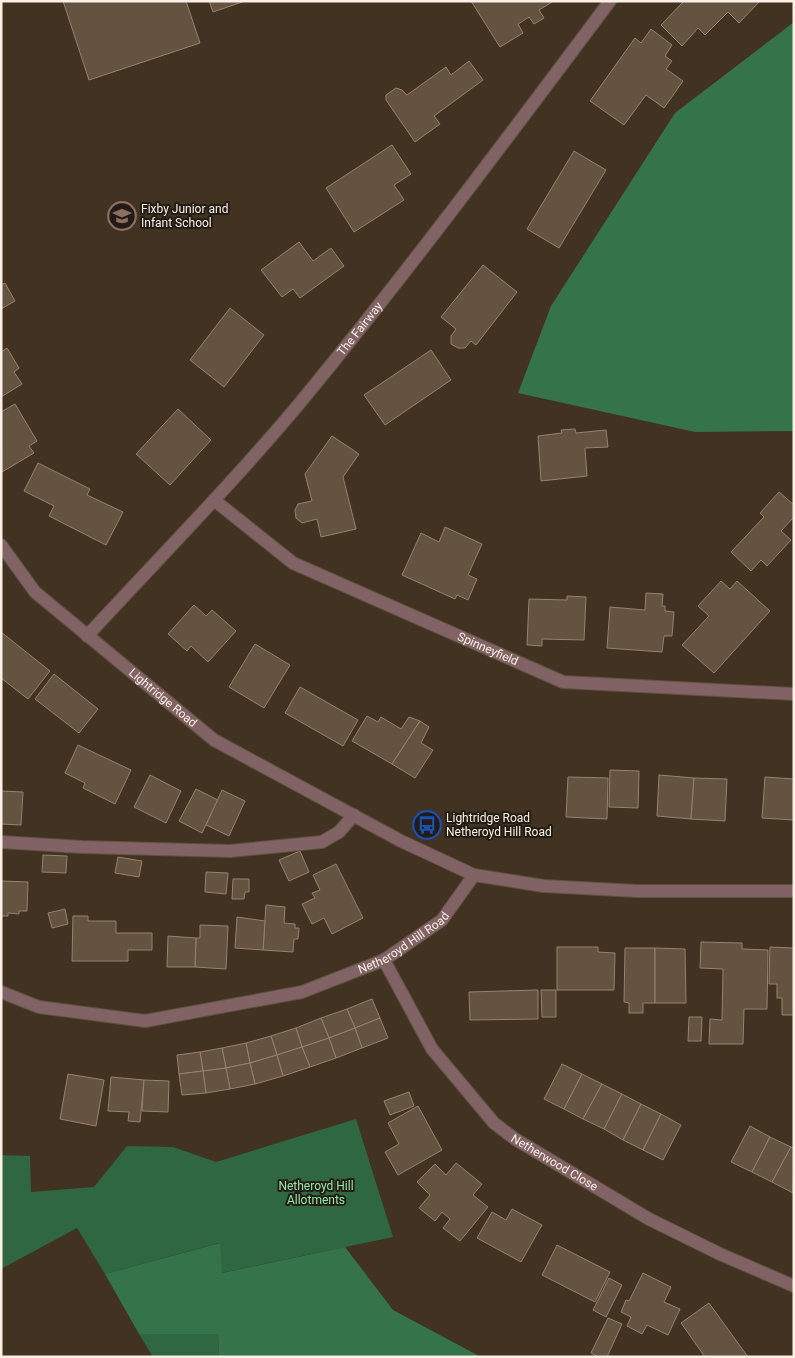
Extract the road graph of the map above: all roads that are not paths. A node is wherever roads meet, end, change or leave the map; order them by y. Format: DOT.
graph roads {
  1 [pos="610,1"];
  2 [pos="214,500"];
  3 [pos="1,544"];
  4 [pos="87,636"];
  5 [pos="794,694"];
  6 [pos="354,815"];
  7 [pos="1,842"];
  8 [pos="474,875"];
  9 [pos="794,890"];
  10 [pos="384,960"];
  11 [pos="1,992"];
  12 [pos="794,1286"];
  1 -- 2 [label="street, The Fairway"];
  2 -- 4 [label="street, The Fairway"];
  2 -- 5 [label="street, Spinneyfield"];
  3 -- 4 [label="street, Lightridge Road"];
  4 -- 6 [label="street, Lightridge Road"];
  6 -- 7 [label="street"];
  6 -- 8 [label="street, Lightridge Road"];
  8 -- 9 [label="street"];
  8 -- 10 [label="street, Netheroyd Hill Road"];
  10 -- 11 [label="street, Netheroyd Hill Road"];
  10 -- 12 [label="street, Netherwood Close"];
}
